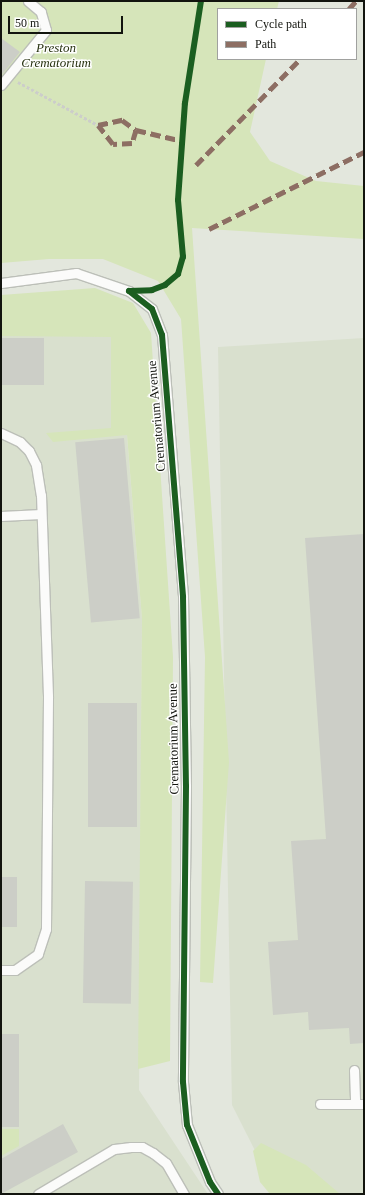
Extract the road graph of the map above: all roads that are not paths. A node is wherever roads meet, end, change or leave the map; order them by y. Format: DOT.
graph roads {
  1 [pos="28,1"];
  2 [pos="1,85"];
  3 [pos="1,283"];
  4 [pos="1,433"];
  5 [pos="41,514"];
  6 [pos="1,516"];
  7 [pos="1,970"];
  8 [pos="354,1070"];
  9 [pos="320,1104"];
  10 [pos="360,1104"];
  11 [pos="38,1194"];
  12 [pos="184,1194"];
  13 [pos="218,1194"];
  1 -- 2 [label="lane"];
  3 -- 13 [label="lane, Crematorium Avenue"];
  4 -- 5 [label="lane"];
  5 -- 6 [label="lane"];
  5 -- 7 [label="lane"];
  8 -- 10 [label="lane"];
  9 -- 10 [label="lane"];
  11 -- 12 [label="lane"];
}
